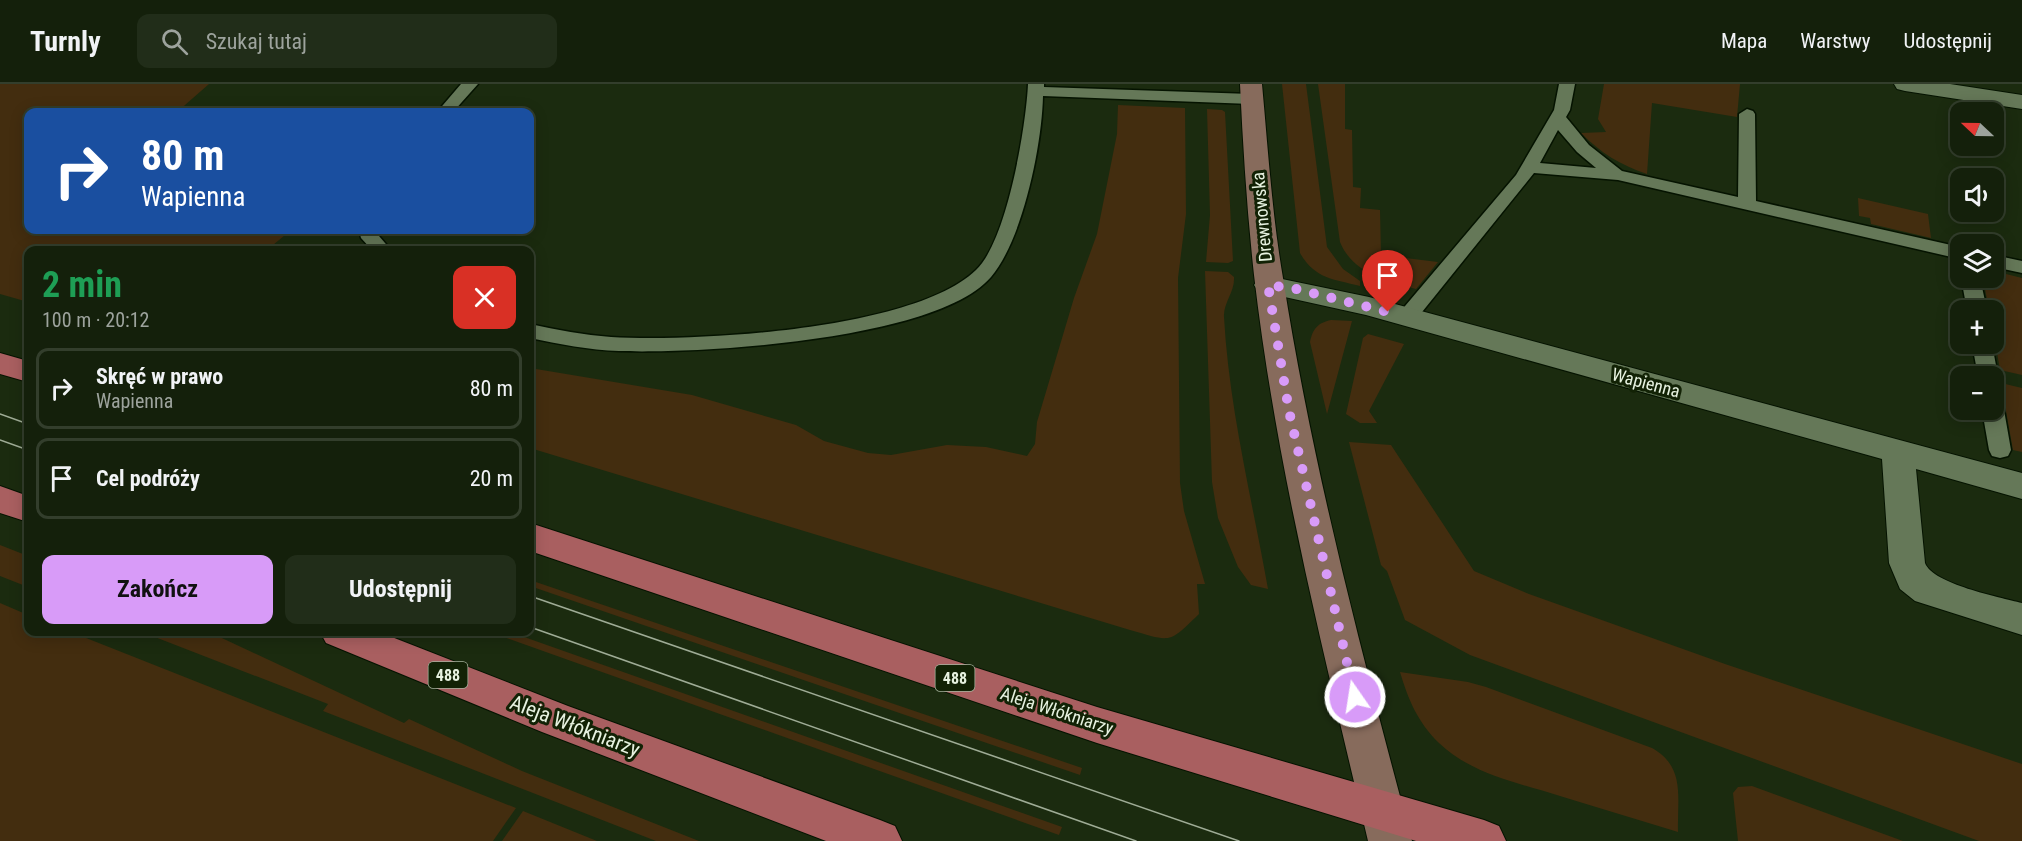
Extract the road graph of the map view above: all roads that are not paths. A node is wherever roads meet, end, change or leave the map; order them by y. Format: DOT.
graph roads {
  1 [pos="470,84"];
  2 [pos="1567,84"];
  3 [pos="1905,84"];
  4 [pos="1036,87"];
  5 [pos="1251,92"];
  6 [pos="2022,102"];
  7 [pos="449,108"];
  8 [pos="1747,114"];
  9 [pos="1558,117"];
  10 [pos="1530,167"];
  11 [pos="1618,175"];
  12 [pos="1747,204"];
  13 [pos="369,234"];
  14 [pos="378,246"];
  15 [pos="1950,251"];
  16 [pos="2004,263"];
  17 [pos="2022,267"];
  18 [pos="1268,285"];
  19 [pos="1407,317"];
  20 [pos="534,332"];
  21 [pos="0,363"];
  22 [pos="24,371"];
  23 [pos="1996,420"];
  24 [pos="2000,450"];
  25 [pos="1898,452"];
  26 [pos="2022,486"];
  27 [pos="0,499"];
  28 [pos="24,508"];
  29 [pos="534,538"];
  30 [pos="2022,619"];
  31 [pos="349,636"];
  32 [pos="1386,826"];
  33 [pos="880,841"];
  34 [pos="1484,841"];
  1 -- 7 [label="lane"];
  2 -- 9 [label="lane"];
  3 -- 6 [label="street"];
  4 -- 5 [label="lane"];
  4 -- 20 [label="lane"];
  5 -- 18 [label="main road, Drewnowska"];
  8 -- 12 [label="lane"];
  9 -- 10 [label="lane"];
  9 -- 11 [label="lane"];
  10 -- 11 [label="lane"];
  10 -- 19 [label="lane"];
  11 -- 12 [label="lane"];
  12 -- 15 [label="lane"];
  13 -- 14 [label="lane"];
  16 -- 17 [label="lane"];
  18 -- 19 [label="street, Wapienna"];
  18 -- 32 [label="main road, Drewnowska"];
  19 -- 25 [label="street, Wapienna"];
  21 -- 22 [label="main road"];
  23 -- 24 [label="lane"];
  25 -- 26 [label="street, Wapienna"];
  25 -- 30 [label="street"];
  27 -- 28 [label="main road"];
  29 -- 32 [label="main road, Aleja Włókniarzy / 488"];
  31 -- 33 [label="main road, Aleja Włókniarzy / 488"];
  32 -- 34 [label="main road, Aleja Włókniarzy / 488"];
}
